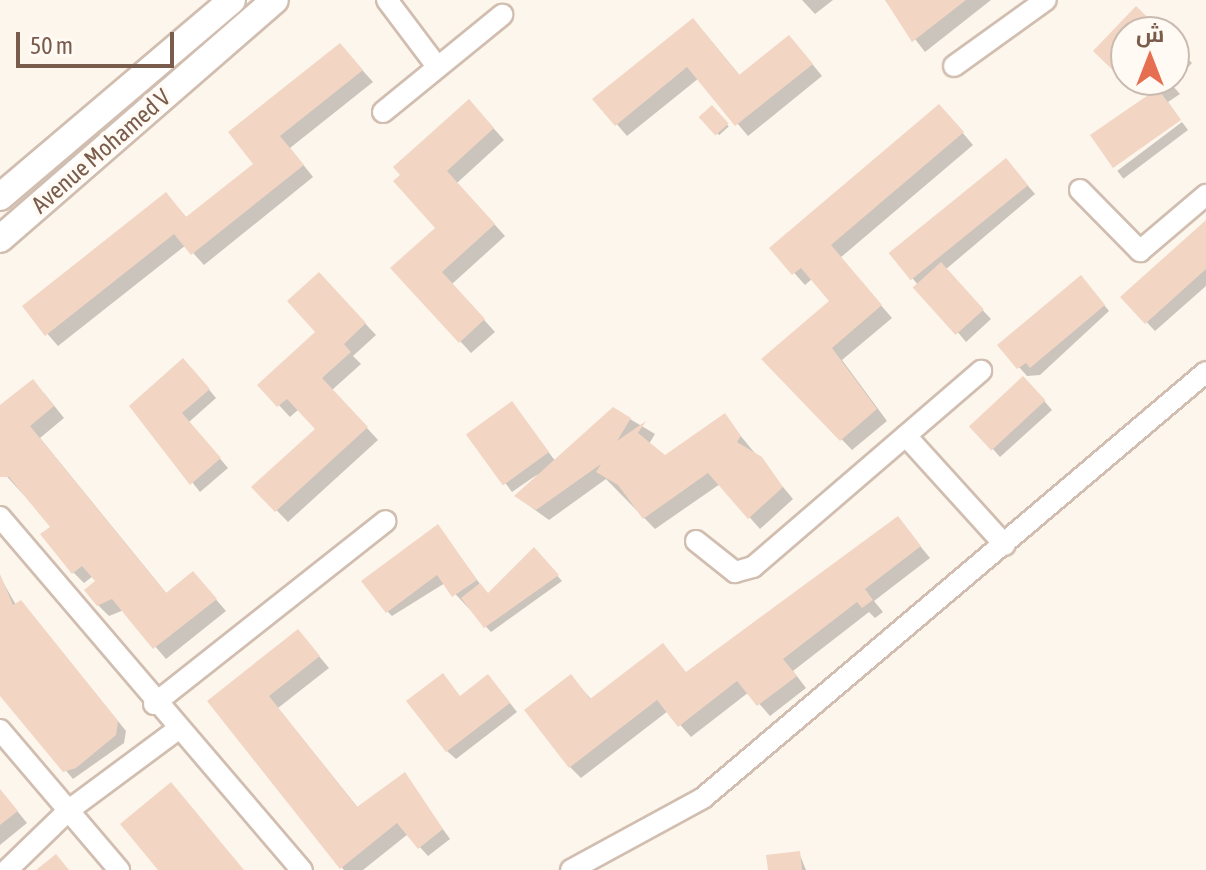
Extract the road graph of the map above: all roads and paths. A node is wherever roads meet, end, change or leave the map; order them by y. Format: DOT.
graph roads {
  1 [pos="232,0"];
  2 [pos="275,0"];
  3 [pos="387,0"];
  4 [pos="1046,0"];
  5 [pos="502,15"];
  6 [pos="436,65"];
  7 [pos="954,66"];
  8 [pos="383,112"];
  9 [pos="1080,190"];
  10 [pos="1206,195"];
  11 [pos="0,197"];
  12 [pos="0,239"];
  13 [pos="981,371"];
  14 [pos="1206,372"];
  15 [pos="906,436"];
  16 [pos="0,517"];
  17 [pos="386,521"];
  18 [pos="696,541"];
  19 [pos="1005,545"];
  20 [pos="154,704"];
  21 [pos="178,729"];
  22 [pos="0,730"];
  23 [pos="69,810"];
  24 [pos="7,870"];
  25 [pos="119,870"];
  26 [pos="302,870"];
  27 [pos="571,870"];
  1 -- 11 [label="street, Avenue Mohamed V"];
  2 -- 12 [label="street, Avenue Mohamed V"];
  3 -- 6 [label="street"];
  4 -- 7 [label="street"];
  5 -- 6 [label="street"];
  6 -- 8 [label="street"];
  9 -- 10 [label="street"];
  13 -- 15 [label="street"];
  14 -- 19 [label="street"];
  15 -- 18 [label="street"];
  15 -- 19 [label="street"];
  16 -- 20 [label="street"];
  17 -- 20 [label="street"];
  19 -- 27 [label="street"];
  20 -- 21 [label="street"];
  21 -- 23 [label="street"];
  21 -- 26 [label="street"];
  22 -- 23 [label="street"];
  23 -- 24 [label="street"];
  23 -- 25 [label="street"];
}
